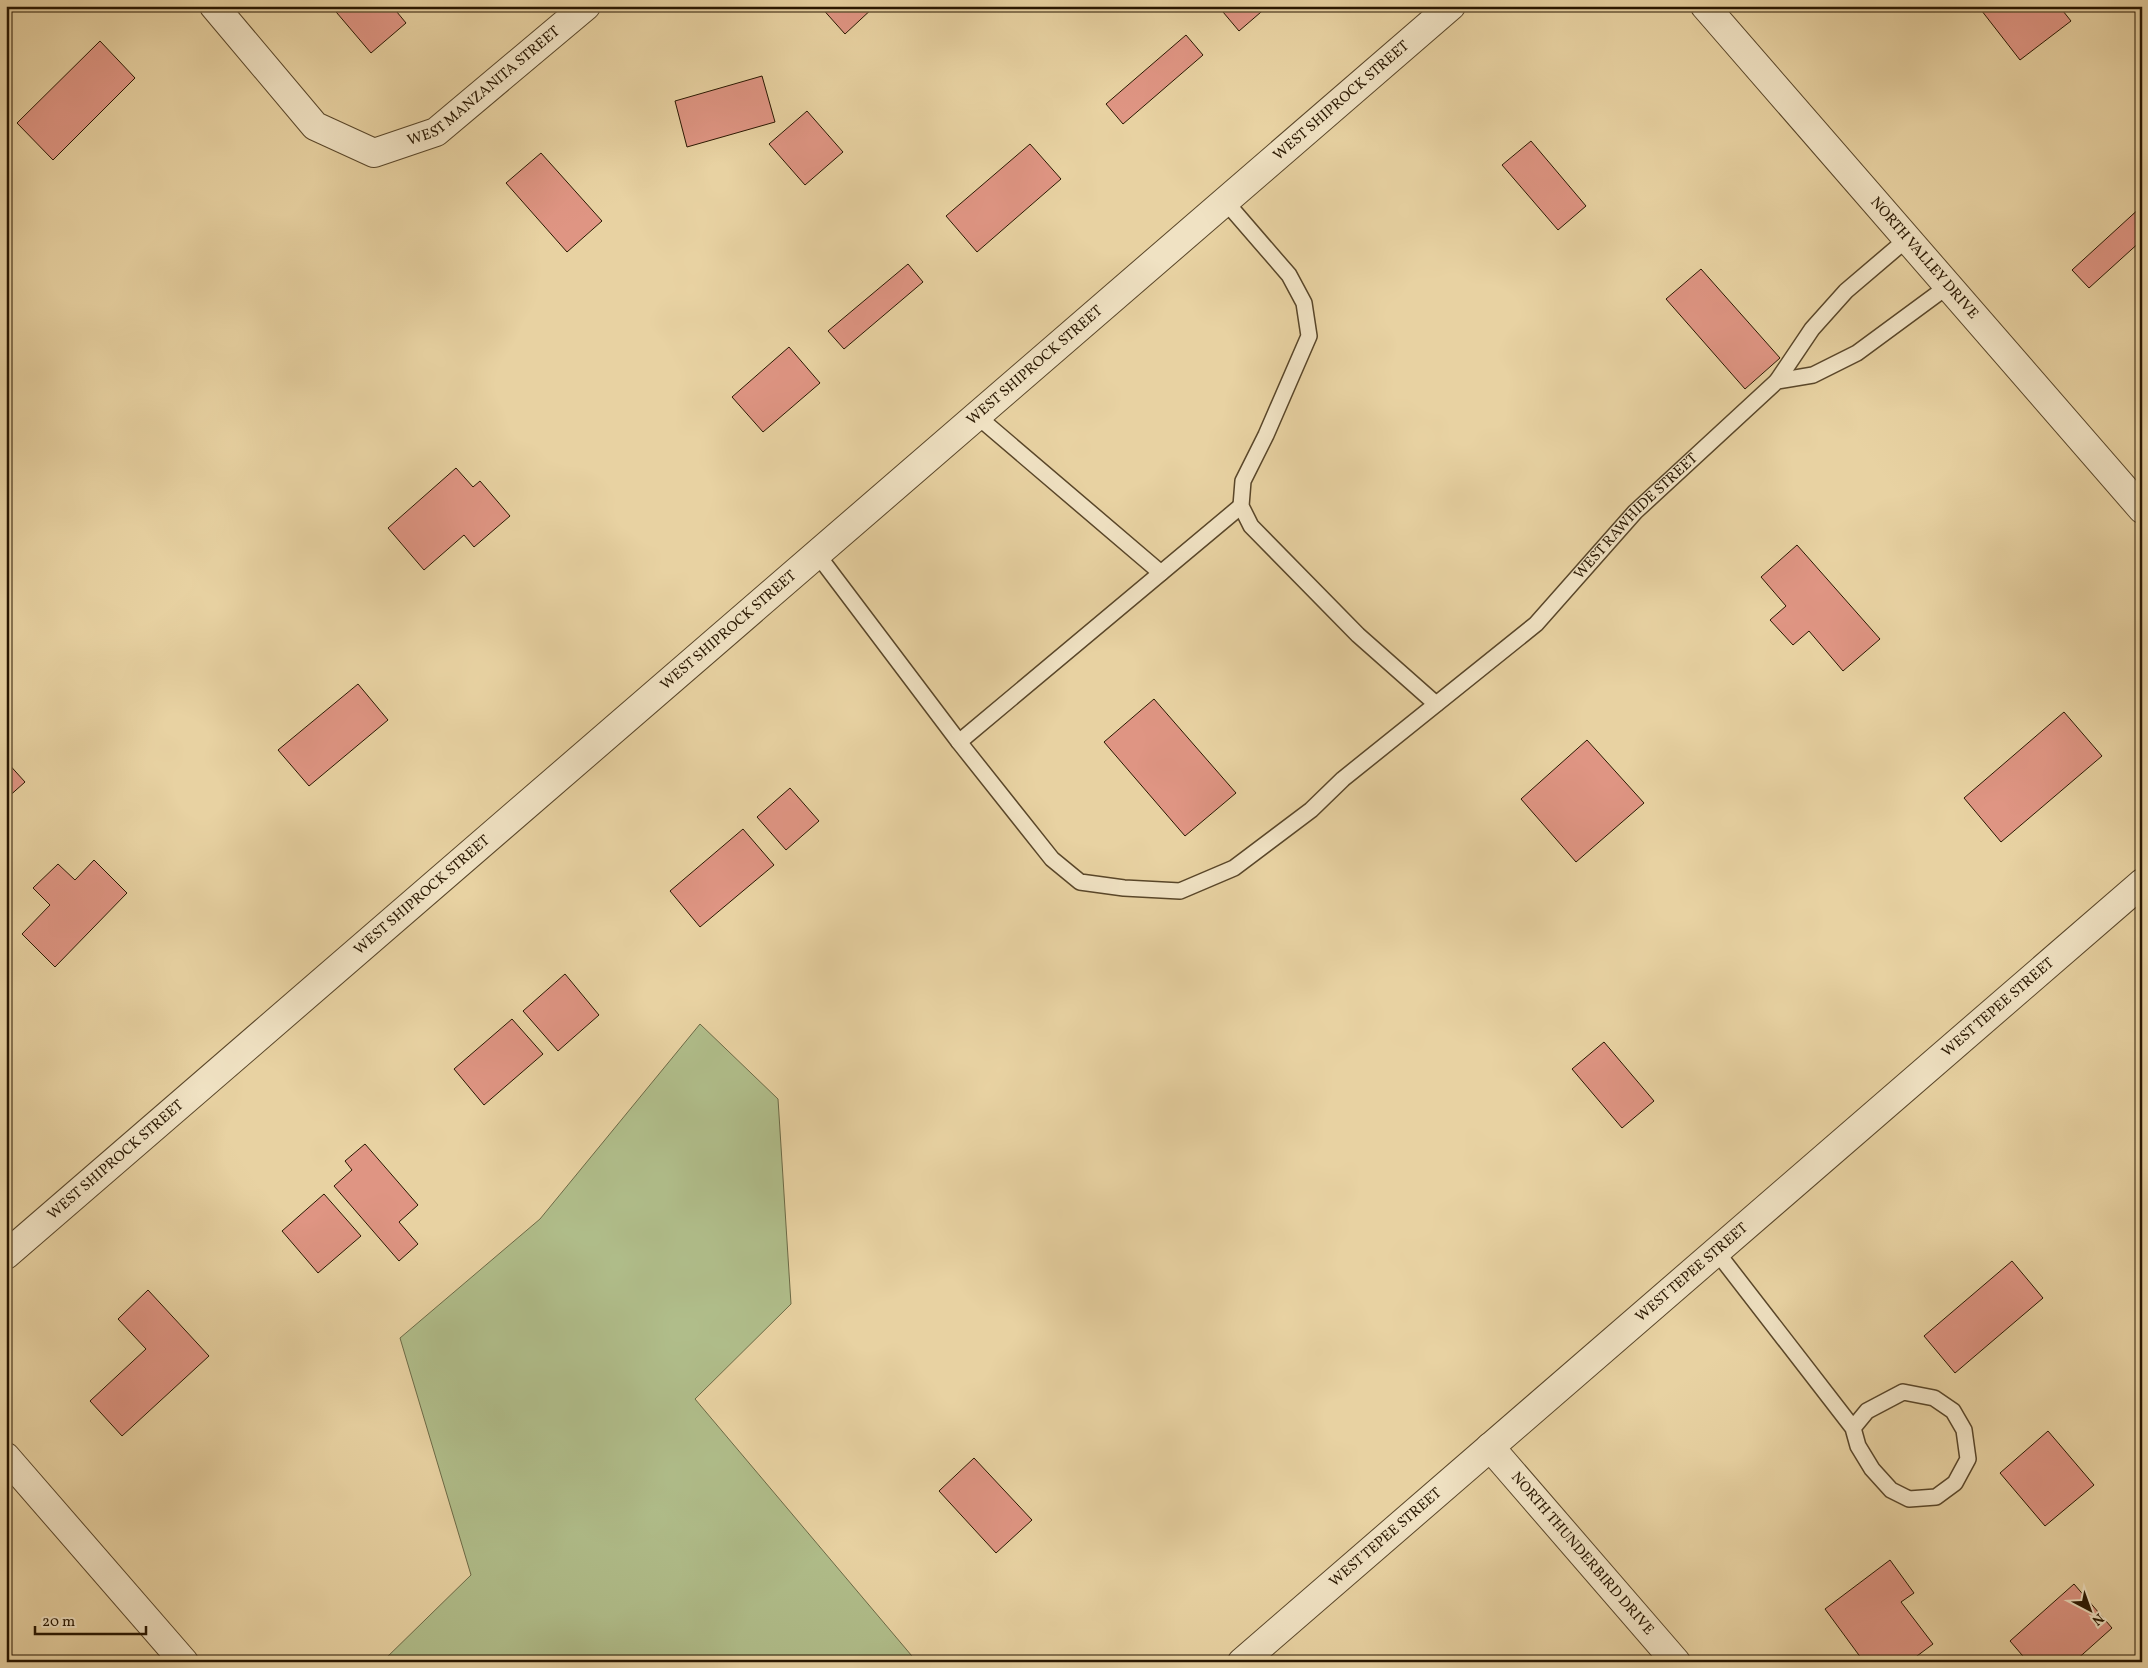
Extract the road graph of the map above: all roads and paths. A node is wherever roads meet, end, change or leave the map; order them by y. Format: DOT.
graph roads {
  1 [pos="214,6"];
  2 [pos="586,6"];
  3 [pos="1451,6"];
  4 [pos="1705,6"];
  5 [pos="1225,201"];
  6 [pos="1907,239"];
  7 [pos="1948,286"];
  8 [pos="1776,381"];
  9 [pos="977,416"];
  10 [pos="1241,506"];
  11 [pos="2142,509"];
  12 [pos="817,554"];
  13 [pos="1161,573"];
  14 [pos="1436,704"];
  15 [pos="959,742"];
  16 [pos="2142,883"];
  17 [pos="1716,1251"];
  18 [pos="6,1255"];
  19 [pos="1852,1428"];
  20 [pos="1490,1447"];
  21 [pos="6,1457"];
  22 [pos="184,1662"];
  23 [pos="1242,1662"];
  24 [pos="1676,1662"];
  1 -- 2 [label="street, WEST MANZANITA STREET"];
  3 -- 5 [label="street, WEST SHIPROCK STREET"];
  4 -- 6 [label="street, NORTH VALLEY DRIVE"];
  5 -- 9 [label="street, WEST SHIPROCK STREET"];
  5 -- 10 [label="lane"];
  6 -- 7 [label="street, NORTH VALLEY DRIVE"];
  6 -- 8 [label="lane, WEST RAWHIDE STREET"];
  7 -- 8 [label="lane"];
  7 -- 11 [label="street, NORTH VALLEY DRIVE"];
  8 -- 14 [label="lane, WEST RAWHIDE STREET"];
  9 -- 12 [label="street, WEST SHIPROCK STREET"];
  9 -- 13 [label="lane"];
  10 -- 13 [label="lane"];
  10 -- 14 [label="lane"];
  12 -- 15 [label="lane, WEST RAWHIDE STREET"];
  12 -- 18 [label="street, WEST SHIPROCK STREET"];
  13 -- 15 [label="lane"];
  14 -- 15 [label="lane, WEST RAWHIDE STREET"];
  16 -- 17 [label="street, WEST TEPEE STREET"];
  17 -- 19 [label="lane"];
  17 -- 20 [label="street, WEST TEPEE STREET"];
  19 -- 19 [label="lane"];
  20 -- 23 [label="street, WEST TEPEE STREET"];
  20 -- 24 [label="street, NORTH THUNDERBIRD DRIVE"];
  21 -- 22 [label="street"];
}
